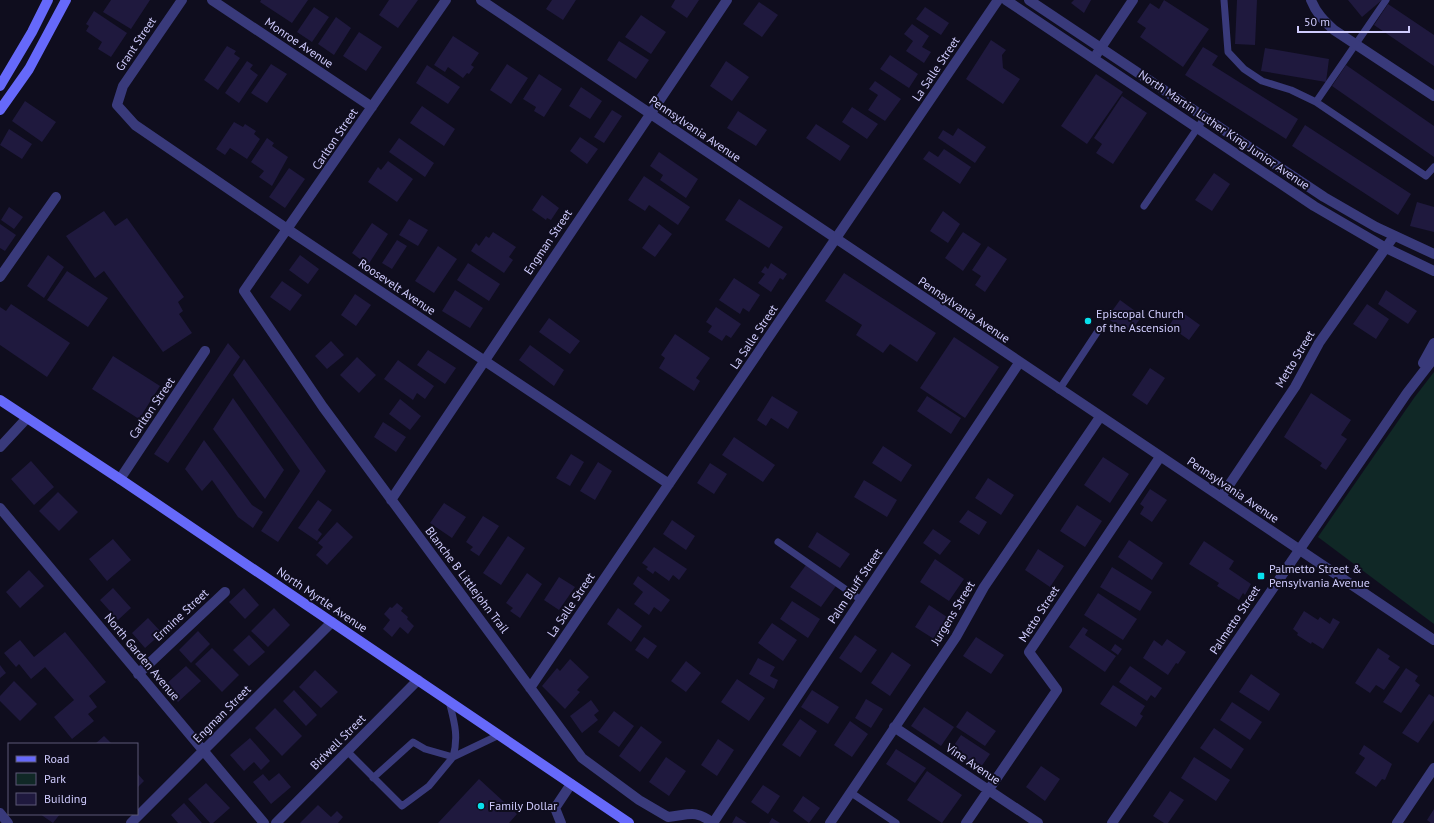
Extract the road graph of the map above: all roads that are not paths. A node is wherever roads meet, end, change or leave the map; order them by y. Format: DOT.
graph roads {
  1 [pos="48,0"];
  2 [pos="68,0"];
  3 [pos="182,0"];
  4 [pos="212,0"];
  5 [pos="446,0"];
  6 [pos="481,0"];
  7 [pos="727,0"];
  8 [pos="998,0"];
  9 [pos="1006,0"];
  10 [pos="1029,0"];
  11 [pos="1133,0"];
  12 [pos="1224,0"];
  13 [pos="1311,0"];
  14 [pos="1386,0"];
  15 [pos="1356,44"];
  16 [pos="1101,48"];
  17 [pos="1094,58"];
  18 [pos="0,86"];
  19 [pos="1434,96"];
  20 [pos="1316,102"];
  21 [pos="117,105"];
  22 [pos="372,107"];
  23 [pos="0,110"];
  24 [pos="650,114"];
  25 [pos="1205,117"];
  26 [pos="1198,128"];
  27 [pos="1434,167"];
  28 [pos="56,197"];
  29 [pos="1144,206"];
  30 [pos="288,230"];
  31 [pos="1394,236"];
  32 [pos="836,238"];
  33 [pos="1386,248"];
  34 [pos="1434,254"];
  35 [pos="1434,272"];
  36 [pos="0,277"];
  37 [pos="244,291"];
  38 [pos="1100,328"];
  39 [pos="1434,343"];
  40 [pos="205,351"];
  41 [pos="1434,358"];
  42 [pos="484,360"];
  43 [pos="1019,364"];
  44 [pos="1059,390"];
  45 [pos="1407,393"];
  46 [pos="0,400"];
  47 [pos="1100,417"];
  48 [pos="26,418"];
  49 [pos="0,447"];
  50 [pos="1160,457"];
  51 [pos="120,479"];
  52 [pos="669,484"];
  53 [pos="1221,497"];
  54 [pos="390,500"];
  55 [pos="0,508"];
  56 [pos="778,542"];
  57 [pos="1299,550"];
  58 [pos="225,592"];
  59 [pos="861,600"];
  60 [pos="332,622"];
  61 [pos="1434,640"];
  62 [pos="138,674"];
  63 [pos="418,680"];
  64 [pos="530,688"];
  65 [pos="449,701"];
  66 [pos="894,727"];
  67 [pos="499,735"];
  68 [pos="203,751"];
  69 [pos="347,751"];
  70 [pos="453,757"];
  71 [pos="1434,768"];
  72 [pos="373,778"];
  73 [pos="570,784"];
  74 [pos="988,789"];
  75 [pos="850,792"];
  76 [pos="0,814"];
  77 [pos="833,822"];
  78 [pos="8,823"];
  79 [pos="131,823"];
  80 [pos="264,823"];
  81 [pos="276,823"];
  82 [pos="561,823"];
  83 [pos="629,823"];
  84 [pos="713,823"];
  85 [pos="896,823"];
  86 [pos="966,823"];
  87 [pos="1038,823"];
  88 [pos="1112,823"];
  89 [pos="1396,823"];
  1 -- 18 [label="main road"];
  2 -- 23 [label="main road"];
  3 -- 21 [label="street, Grant Street"];
  4 -- 22 [label="street, Monroe Avenue"];
  5 -- 22 [label="street, Carlton Street"];
  6 -- 24 [label="street, Pennsylvania Avenue"];
  7 -- 24 [label="street, Engman Street"];
  8 -- 32 [label="street, La Salle Street"];
  9 -- 17 [label="street, North Martin Luther King Junior Avenue"];
  10 -- 16 [label="street, North Martin Luther King Junior Avenue"];
  11 -- 16 [label="street"];
  12 -- 20 [label="lane"];
  13 -- 15 [label="street"];
  14 -- 15 [label="lane"];
  15 -- 19 [label="street"];
  15 -- 20 [label="lane"];
  16 -- 17 [label="street"];
  16 -- 25 [label="street, North Martin Luther King Junior Avenue"];
  17 -- 26 [label="street, North Martin Luther King Junior Avenue"];
  20 -- 27 [label="lane"];
  21 -- 30 [label="street, Roosevelt Avenue"];
  22 -- 30 [label="street, Carlton Street"];
  24 -- 32 [label="street, Pennsylvania Avenue"];
  24 -- 42 [label="street, Engman Street"];
  25 -- 26 [label="lane"];
  25 -- 31 [label="street, North Martin Luther King Junior Avenue"];
  26 -- 29 [label="lane"];
  26 -- 33 [label="street, North Martin Luther King Junior Avenue"];
  28 -- 36 [label="street"];
  30 -- 37 [label="street, Carlton Street"];
  30 -- 42 [label="street, Roosevelt Avenue"];
  31 -- 33 [label="street, Metto Street"];
  31 -- 34 [label="street, North Martin Luther King Junior Avenue"];
  32 -- 43 [label="street, Pennsylvania Avenue"];
  32 -- 52 [label="street, La Salle Street"];
  33 -- 35 [label="street, North Martin Luther King Junior Avenue"];
  33 -- 53 [label="street, Metto Street"];
  37 -- 54 [label="street, Blanche B Littlejohn Trail"];
  38 -- 44 [label="lane"];
  39 -- 45 [label="street, Palmetto Street"];
  40 -- 51 [label="street, Carlton Street"];
  41 -- 45 [label="street, Palmetto Street"];
  42 -- 52 [label="street, Roosevelt Avenue"];
  42 -- 54 [label="street, Engman Street"];
  43 -- 44 [label="street, Pennsylvania Avenue"];
  43 -- 59 [label="street, Palm Bluff Street"];
  44 -- 47 [label="street, Pennsylvania Avenue"];
  45 -- 57 [label="street, Palmetto Street"];
  46 -- 48 [label="main road, North Myrtle Avenue"];
  47 -- 50 [label="street, Pennsylvania Avenue"];
  47 -- 66 [label="street, Jurgens Street"];
  48 -- 49 [label="street"];
  48 -- 51 [label="main road, North Myrtle Avenue"];
  50 -- 53 [label="street, Pennsylvania Avenue"];
  50 -- 74 [label="street, Metto Street"];
  51 -- 60 [label="main road, North Myrtle Avenue"];
  52 -- 64 [label="street, La Salle Street"];
  53 -- 57 [label="street, Pennsylvania Avenue"];
  54 -- 64 [label="street, Blanche B Littlejohn Trail"];
  55 -- 62 [label="street, North Garden Avenue"];
  56 -- 59 [label="lane"];
  57 -- 61 [label="street, Pennsylvania Avenue"];
  57 -- 88 [label="street, Palmetto Street"];
  58 -- 62 [label="street, Ermine Street"];
  59 -- 84 [label="street, Palm Bluff Street"];
  60 -- 63 [label="main road, North Myrtle Avenue"];
  60 -- 68 [label="street, Engman Street"];
  62 -- 68 [label="street, North Garden Avenue"];
  63 -- 65 [label="main road, North Myrtle Avenue"];
  63 -- 69 [label="street, Bidwell Street"];
  64 -- 84 [label="street, Blanche B Littlejohn Trail"];
  65 -- 67 [label="main road, North Myrtle Avenue"];
  65 -- 70 [label="lane"];
  66 -- 74 [label="street, Vine Avenue"];
  66 -- 75 [label="street, Jurgens Street"];
  67 -- 70 [label="lane"];
  67 -- 73 [label="main road, North Myrtle Avenue"];
  68 -- 79 [label="street, Engman Street"];
  68 -- 80 [label="street, North Garden Avenue"];
  69 -- 72 [label="lane"];
  69 -- 81 [label="street, Bidwell Street"];
  70 -- 72 [label="lane"];
  70 -- 72 [label="lane"];
  71 -- 89 [label="street"];
  73 -- 82 [label="street"];
  73 -- 83 [label="main road, North Myrtle Avenue"];
  74 -- 86 [label="street, Metto Street"];
  74 -- 87 [label="street, Vine Avenue"];
  75 -- 77 [label="street, Jurgens Street"];
  75 -- 85 [label="lane"];
  76 -- 78 [label="street"];
}
